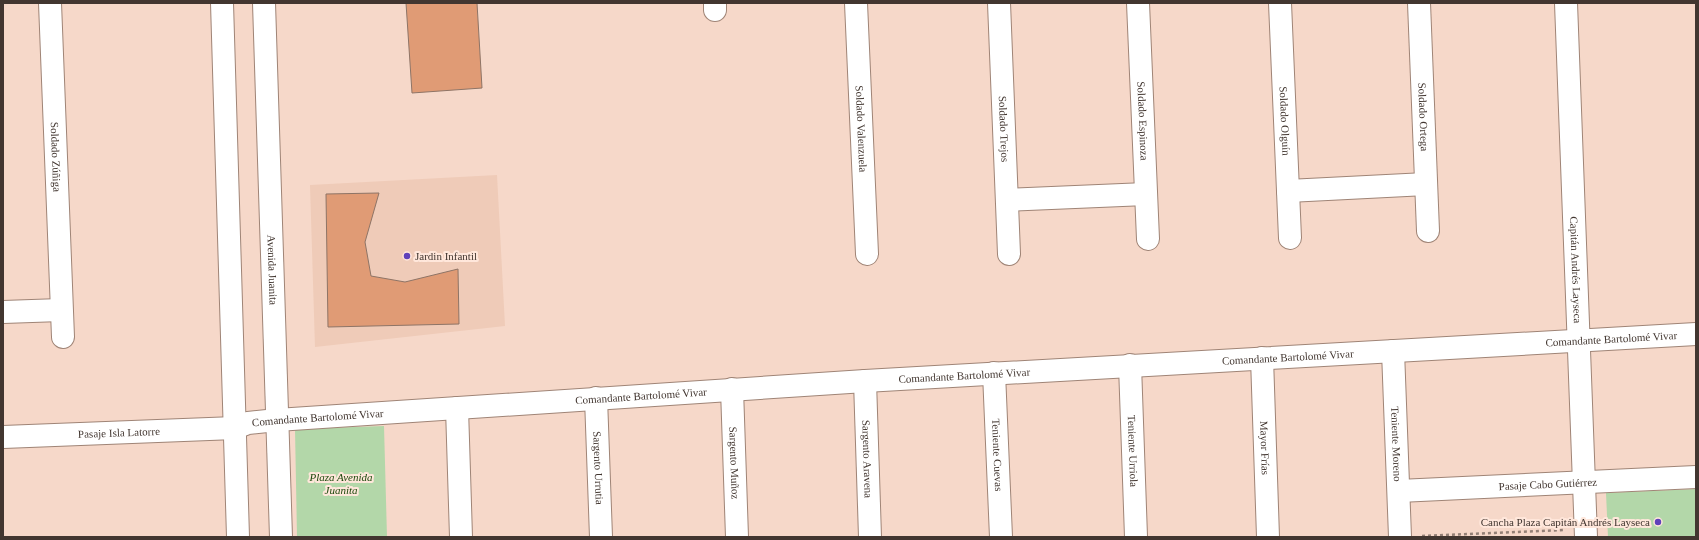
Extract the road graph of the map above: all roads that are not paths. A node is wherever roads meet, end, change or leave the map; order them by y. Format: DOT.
graph roads {
  1 [pos="50,3"];
  2 [pos="222,3"];
  3 [pos="264,3"];
  4 [pos="856,3"];
  5 [pos="999,3"];
  6 [pos="1138,3"];
  7 [pos="1280,3"];
  8 [pos="1419,3"];
  9 [pos="1566,3"];
  10 [pos="1426,184"];
  11 [pos="1288,191"];
  12 [pos="1146,194"];
  13 [pos="1007,200"];
  14 [pos="1428,231"];
  15 [pos="1290,238"];
  16 [pos="1148,239"];
  17 [pos="867,254"];
  18 [pos="1009,254"];
  19 [pos="61,310"];
  20 [pos="3,312"];
  21 [pos="1696,334"];
  22 [pos="63,337"];
  23 [pos="1579,341"];
  24 [pos="1393,351"];
  25 [pos="1262,358"];
  26 [pos="1130,365"];
  27 [pos="994,373"];
  28 [pos="864,380"];
  29 [pos="732,389"];
  30 [pos="596,398"];
  31 [pos="457,408"];
  32 [pos="277,420"];
  33 [pos="235,428"];
  34 [pos="3,437"];
  35 [pos="1696,477"];
  36 [pos="1584,482"];
  37 [pos="1399,491"];
  38 [pos="1586,533"];
  39 [pos="238,537"];
  40 [pos="281,537"];
  41 [pos="461,537"];
  42 [pos="601,537"];
  43 [pos="737,537"];
  44 [pos="870,537"];
  45 [pos="1001,537"];
  46 [pos="1136,537"];
  47 [pos="1268,537"];
  48 [pos="1410,537"];
  1 -- 19 [label="street, Soldado Zúñiga"];
  2 -- 33 [label="street"];
  3 -- 32 [label="street, Avenida Juanita"];
  4 -- 17 [label="street, Soldado Valenzuela"];
  5 -- 13 [label="street, Soldado Trejos"];
  6 -- 12 [label="street, Soldado Espinoza"];
  7 -- 11 [label="street, Soldado Olguín"];
  8 -- 10 [label="street, Soldado Ortega"];
  9 -- 23 [label="street, Capitán Andrés Layseca"];
  10 -- 11 [label="street"];
  10 -- 14 [label="street, Soldado Ortega"];
  11 -- 15 [label="street, Soldado Olguín"];
  12 -- 13 [label="street"];
  12 -- 16 [label="street, Soldado Espinoza"];
  13 -- 18 [label="street, Soldado Trejos"];
  19 -- 20 [label="street"];
  19 -- 22 [label="street, Soldado Zúñiga"];
  21 -- 23 [label="street, Comandante Bartolomé Vivar"];
  23 -- 24 [label="street, Comandante Bartolomé Vivar"];
  23 -- 36 [label="street, Capitán Andrés Layseca"];
  24 -- 25 [label="street, Comandante Bartolomé Vivar"];
  24 -- 37 [label="street, Teniente Moreno"];
  25 -- 26 [label="street, Comandante Bartolomé Vivar"];
  25 -- 47 [label="street, Mayor Frías"];
  26 -- 27 [label="street, Comandante Bartolomé Vivar"];
  26 -- 46 [label="street, Teniente Urriola"];
  27 -- 28 [label="street, Comandante Bartolomé Vivar"];
  27 -- 45 [label="street, Teniente Cuevas"];
  28 -- 29 [label="street, Comandante Bartolomé Vivar"];
  28 -- 44 [label="street, Sargento Aravena"];
  29 -- 30 [label="street, Comandante Bartolomé Vivar"];
  29 -- 43 [label="street, Sargento Muñoz"];
  30 -- 31 [label="street, Comandante Bartolomé Vivar"];
  30 -- 42 [label="street, Sargento Urrutia"];
  31 -- 32 [label="street, Comandante Bartolomé Vivar"];
  31 -- 41 [label="street"];
  32 -- 33 [label="street, Comandante Bartolomé Vivar"];
  32 -- 40 [label="street, Avenida Juanita"];
  33 -- 34 [label="street, Pasaje Isla Latorre"];
  33 -- 39 [label="street"];
  35 -- 36 [label="street, Pasaje Cabo Gutiérrez"];
  36 -- 37 [label="street, Pasaje Cabo Gutiérrez"];
  36 -- 38 [label="street, Capitán Andrés Layseca"];
  37 -- 48 [label="street, Teniente Moreno"];
}
